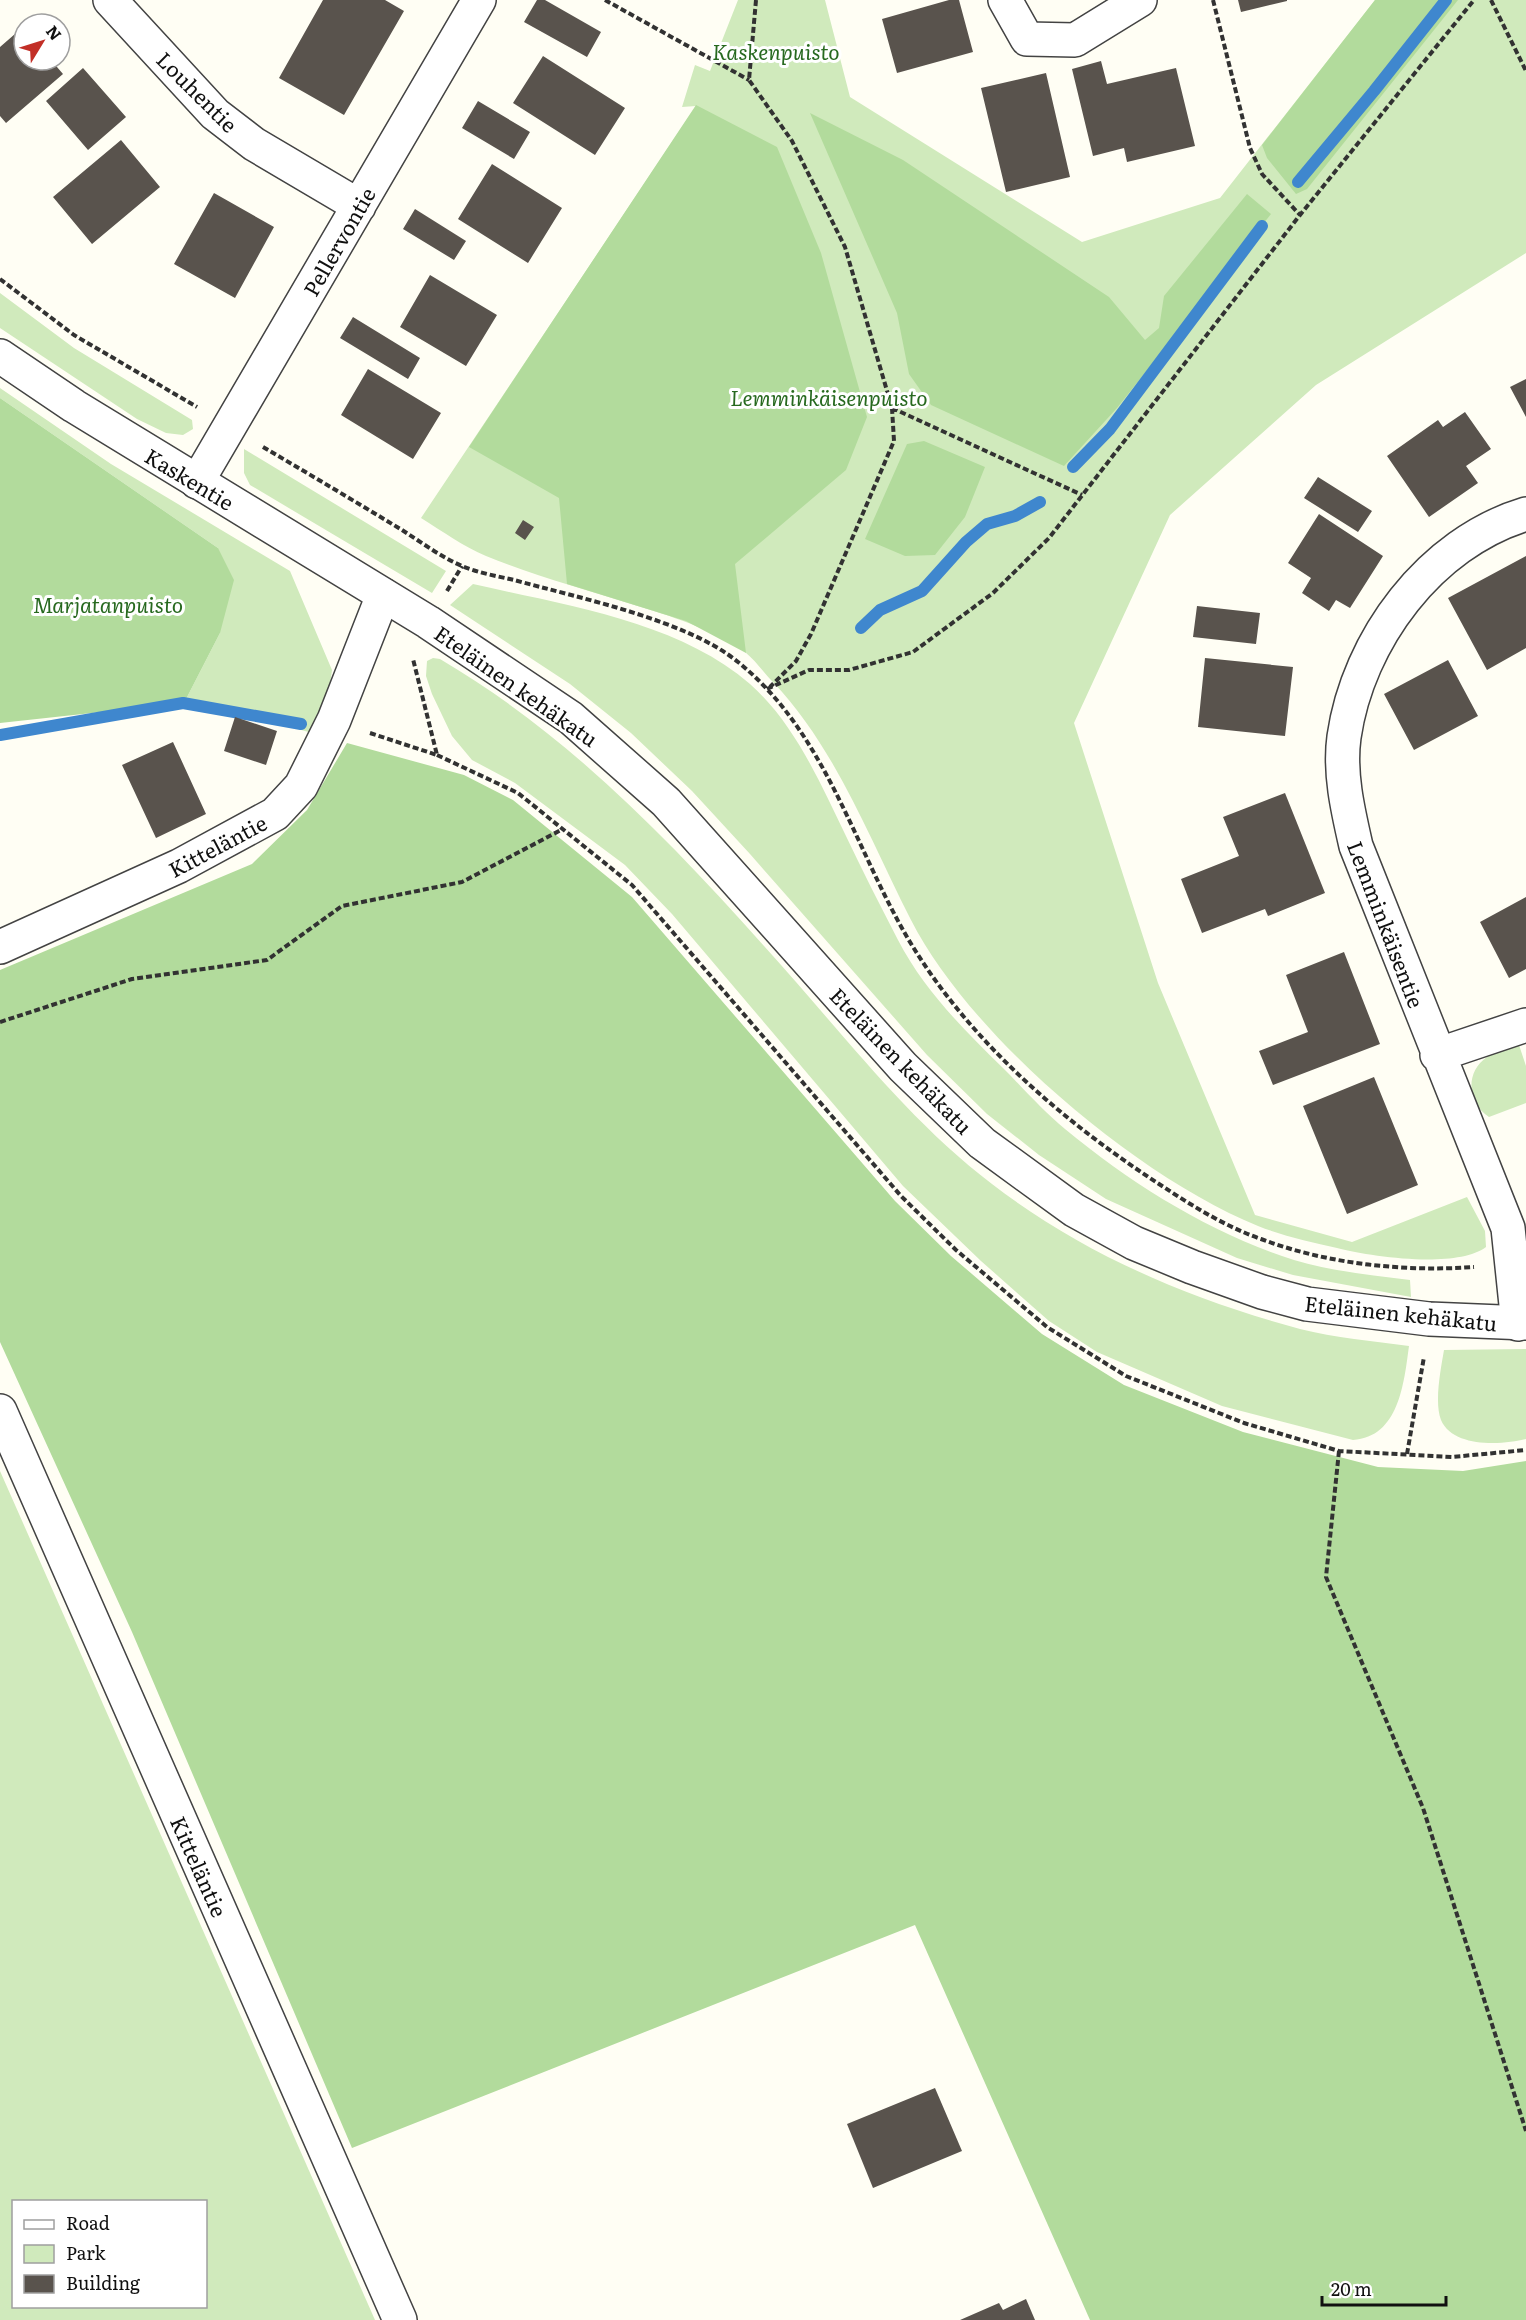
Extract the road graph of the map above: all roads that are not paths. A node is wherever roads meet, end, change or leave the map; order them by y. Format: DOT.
graph roads {
  1 [pos="110,0"];
  2 [pos="479,0"];
  3 [pos="1005,0"];
  4 [pos="1140,0"];
  5 [pos="359,206"];
  6 [pos="0,356"];
  7 [pos="197,482"];
  8 [pos="1526,514"];
  9 [pos="383,595"];
  10 [pos="0,947"];
  11 [pos="1526,1025"];
  12 [pos="1437,1055"];
  13 [pos="1522,1324"];
  14 [pos="0,1411"];
  15 [pos="400,2320"];
  1 -- 5 [label="street, Louhentie"];
  2 -- 5 [label="street, Pellervontie"];
  3 -- 4 [label="street"];
  5 -- 7 [label="street, Pellervontie"];
  6 -- 7 [label="street, Kaskentie"];
  7 -- 9 [label="street, Kaskentie"];
  8 -- 12 [label="street, Lemminkäisentie"];
  9 -- 10 [label="street, Kitteläntie"];
  9 -- 13 [label="street, Eteläinen kehäkatu"];
  11 -- 12 [label="street"];
  12 -- 13 [label="street, Lemminkäisentie"];
  14 -- 15 [label="street, Kitteläntie"];
}
